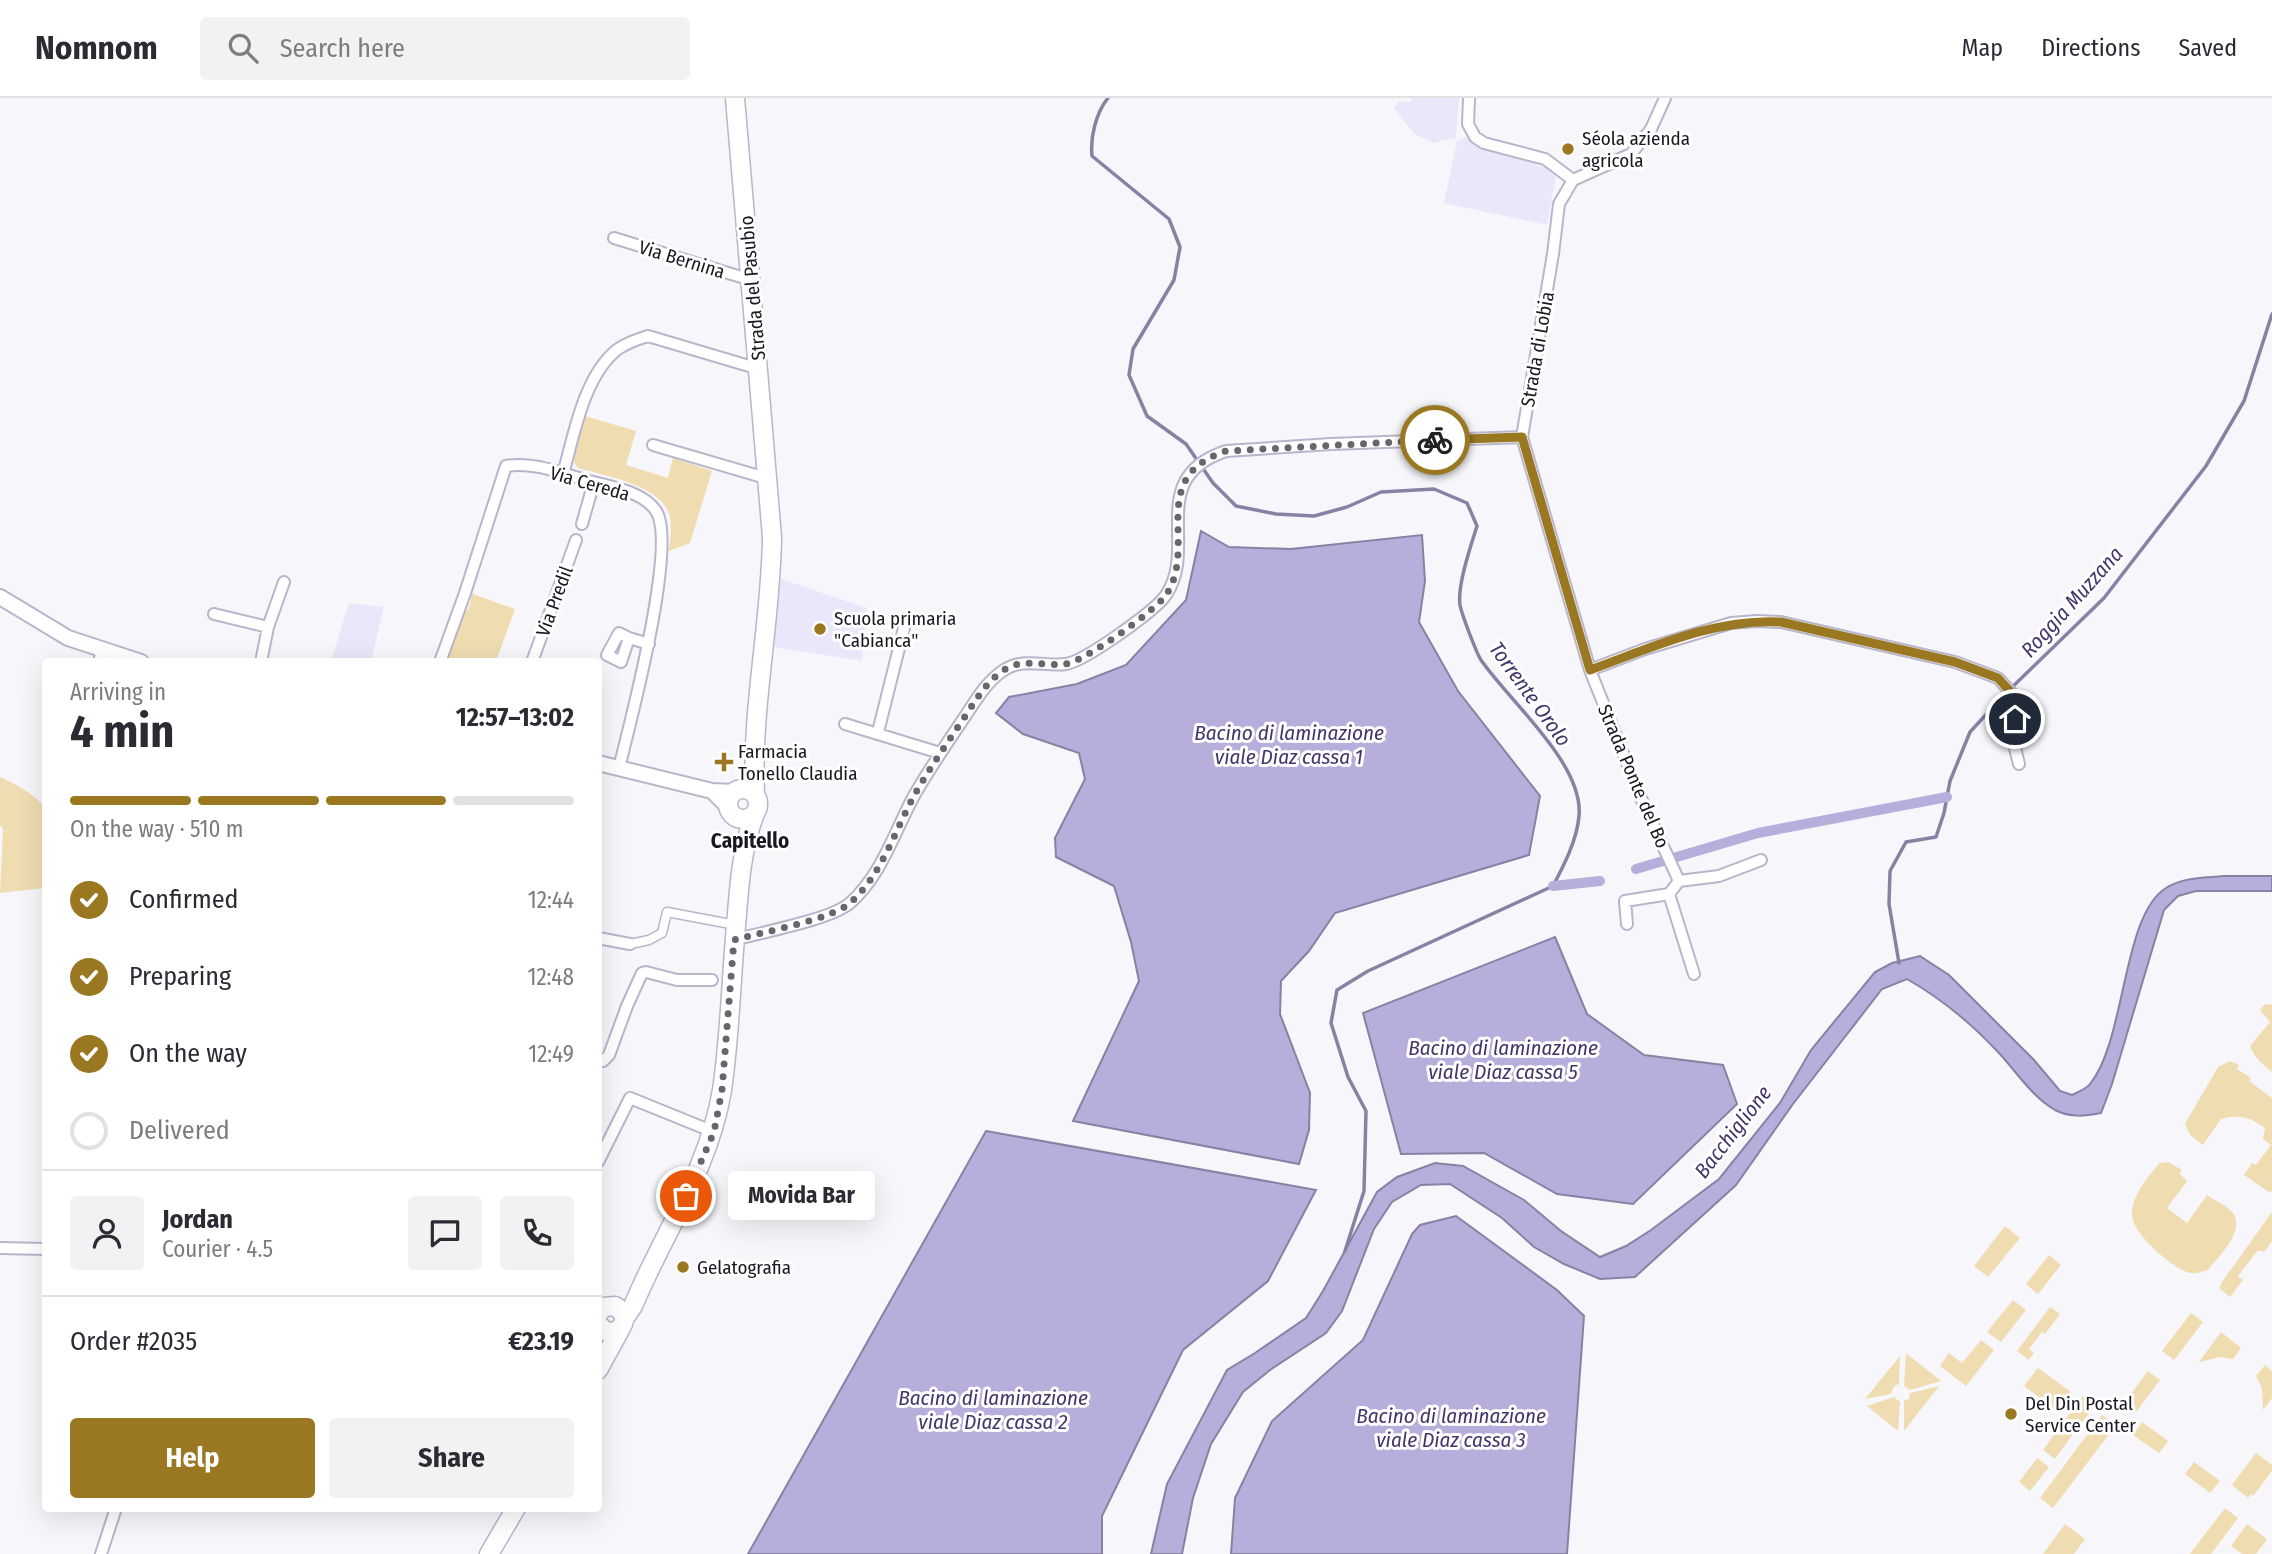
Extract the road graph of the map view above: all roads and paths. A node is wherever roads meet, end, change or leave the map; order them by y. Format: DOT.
graph roads {
  1 [pos="735,98"];
  2 [pos="1469,98"];
  3 [pos="1665,98"];
  4 [pos="1573,180"];
  5 [pos="614,238"];
  6 [pos="751,281"];
  7 [pos="759,369"];
  8 [pos="1522,437"];
  9 [pos="653,445"];
  10 [pos="563,474"];
  11 [pos="769,479"];
  12 [pos="594,482"];
  13 [pos="582,524"];
  14 [pos="576,540"];
  15 [pos="284,582"];
  16 [pos="0,597"];
  17 [pos="214,614"];
  18 [pos="268,627"];
  19 [pos="904,628"];
  20 [pos="629,638"];
  21 [pos="649,644"];
  22 [pos="100,655"];
  23 [pos="118,658"];
  24 [pos="262,658"];
  25 [pos="441,658"];
  26 [pos="534,658"];
  27 [pos="1590,670"];
  28 [pos="845,724"];
  29 [pos="878,732"];
  30 [pos="940,753"];
  31 [pos="602,764"];
  32 [pos="2019,764"];
  33 [pos="619,768"];
  34 [pos="738,800"];
  35 [pos="1761,860"];
  36 [pos="1679,881"];
  37 [pos="738,894"];
  38 [pos="1669,894"];
  39 [pos="1627,924"];
  40 [pos="735,932"];
  41 [pos="602,939"];
  42 [pos="630,944"];
  43 [pos="1694,974"];
  44 [pos="722,982"];
  45 [pos="602,1061"];
  46 [pos="714,1132"];
  47 [pos="602,1154"];
  48 [pos="0,1248"];
  49 [pos="42,1249"];
  50 [pos="611,1312"];
  51 [pos="602,1327"];
  52 [pos="602,1363"];
  53 [pos="116,1512"];
  54 [pos="514,1512"];
  55 [pos="101,1554"];
  56 [pos="489,1554"];
  1 -- 6 [label="main road, Strada del Pasubio"];
  2 -- 4 [label="street"];
  3 -- 4 [label="street"];
  4 -- 8 [label="street, Strada di Lobia"];
  5 -- 6 [label="street, Via Bernina"];
  6 -- 7 [label="main road, Strada del Pasubio"];
  7 -- 10 [label="street"];
  7 -- 11 [label="main road, Strada del Pasubio"];
  8 -- 27 [label="street, Strada Ponte del Bo"];
  8 -- 30 [label="street"];
  9 -- 11 [label="street"];
  10 -- 12 [label="street, Via Cereda"];
  10 -- 25 [label="street, Via Cereda"];
  11 -- 34 [label="main road, Strada del Pasubio"];
  12 -- 13 [label="street"];
  12 -- 21 [label="street, Via Cereda"];
  14 -- 26 [label="street, Via Predil"];
  15 -- 18 [label="street"];
  16 -- 22 [label="street"];
  17 -- 18 [label="street"];
  18 -- 24 [label="street"];
  19 -- 29 [label="street"];
  20 -- 21 [label="street"];
  21 -- 33 [label="street, Via Cereda"];
  22 -- 23 [label="street"];
  27 -- 32 [label="street"];
  27 -- 36 [label="street, Strada Ponte del Bo"];
  28 -- 29 [label="street"];
  29 -- 30 [label="street"];
  30 -- 40 [label="street"];
  31 -- 33 [label="street"];
  33 -- 34 [label="street"];
  34 -- 37 [label="main road"];
  34 -- 37 [label="main road"];
  35 -- 36 [label="street"];
  36 -- 38 [label="street"];
  37 -- 40 [label="main road"];
  38 -- 39 [label="street"];
  38 -- 43 [label="street"];
  40 -- 42 [label="street"];
  40 -- 44 [label="main road"];
  41 -- 42 [label="street"];
  44 -- 45 [label="street"];
  44 -- 46 [label="main road"];
  46 -- 47 [label="street"];
  46 -- 50 [label="main road"];
  48 -- 49 [label="street"];
  50 -- 51 [label="main road"];
  50 -- 52 [label="main road"];
  53 -- 55 [label="street"];
  54 -- 56 [label="main road"];
}
